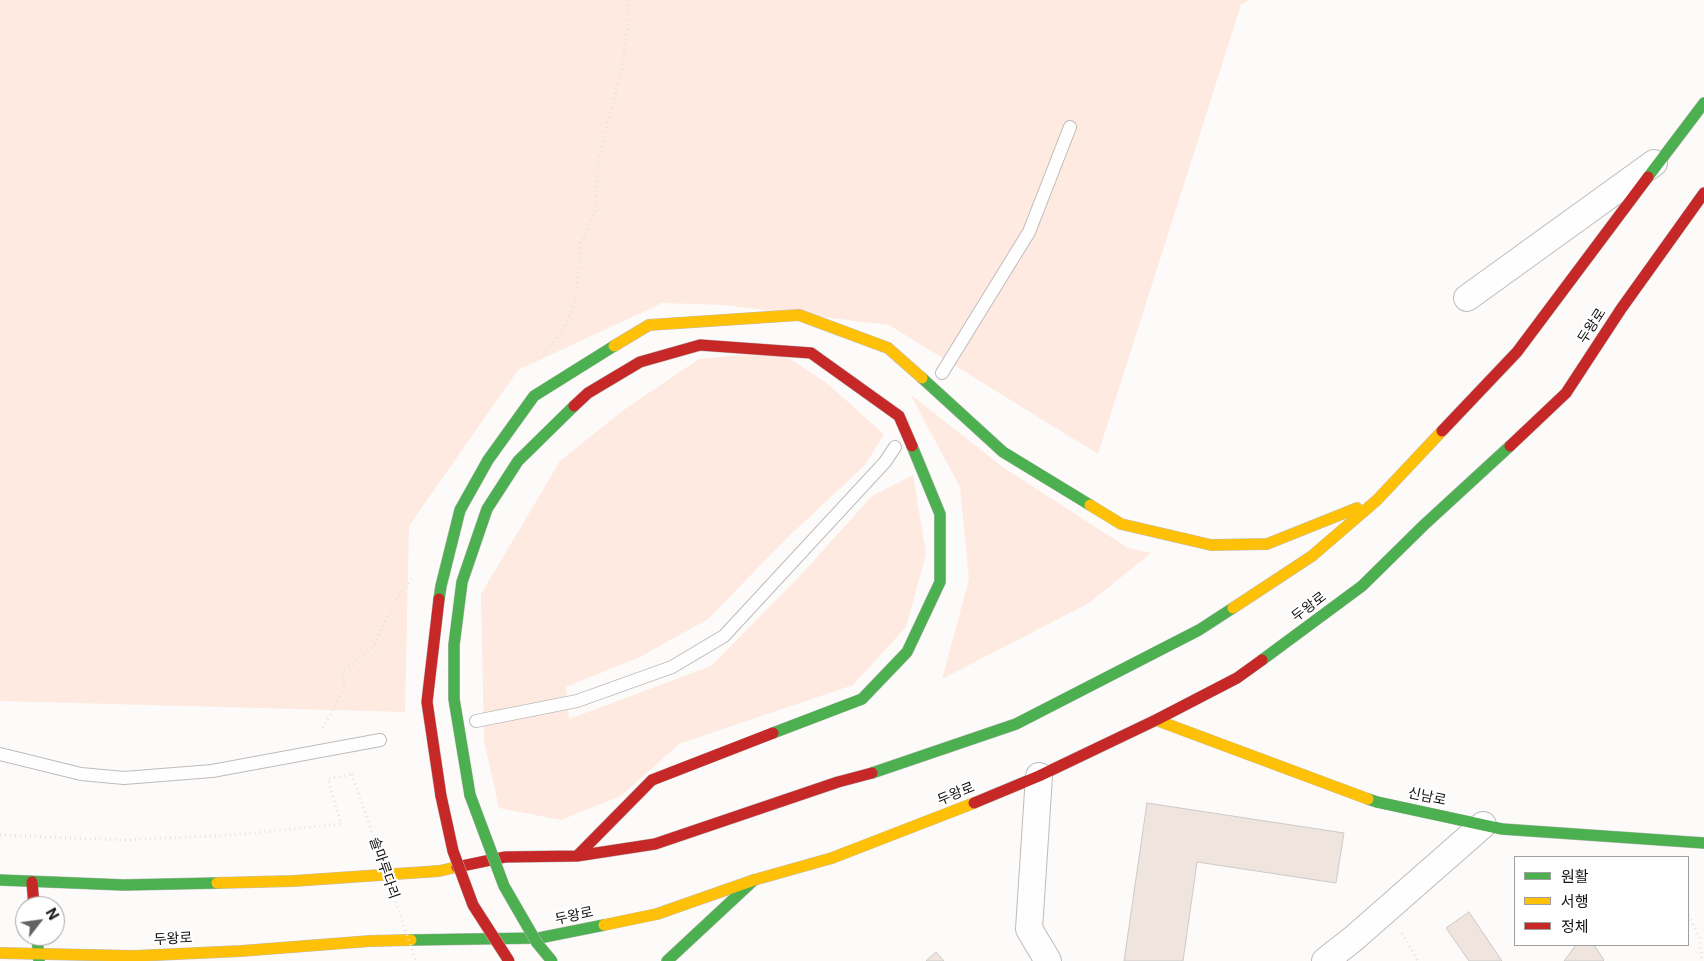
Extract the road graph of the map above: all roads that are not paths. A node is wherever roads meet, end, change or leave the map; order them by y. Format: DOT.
graph roads {
  1 [pos="1704,103"];
  2 [pos="1070,127"];
  3 [pos="1665,155"];
  4 [pos="1704,193"];
  5 [pos="1467,298"];
  6 [pos="942,373"];
  7 [pos="895,447"];
  8 [pos="1377,500"];
  9 [pos="1156,720"];
  10 [pos="476,721"];
  11 [pos="380,740"];
  12 [pos="0,754"];
  13 [pos="1039,776"];
  14 [pos="1483,825"];
  15 [pos="1704,843"];
  16 [pos="577,856"];
  17 [pos="0,880"];
  18 [pos="754,880"];
  19 [pos="32,882"];
  20 [pos="33,896"];
  21 [pos="254,950"];
  22 [pos="0,952"];
  23 [pos="39,958"];
  24 [pos="109,959"];
  25 [pos="277,961"];
  26 [pos="509,961"];
  27 [pos="552,961"];
  28 [pos="668,961"];
  29 [pos="1048,961"];
  30 [pos="1325,961"];
  1 -- 3 [label="main road"];
  2 -- 6 [label="lane"];
  3 -- 5 [label="street"];
  3 -- 8 [label="main road"];
  4 -- 9 [label="main road, 두왕로"];
  7 -- 10 [label="lane"];
  8 -- 16 [label="main road"];
  8 -- 26 [label="main road, bridge"];
  9 -- 13 [label="main road, 두왕로"];
  9 -- 14 [label="main road, 신남로"];
  11 -- 12 [label="lane"];
  13 -- 18 [label="main road, 두왕로"];
  13 -- 29 [label="street"];
  14 -- 15 [label="main road, 신남로"];
  14 -- 30 [label="street"];
  16 -- 19 [label="main road"];
  16 -- 27 [label="main road, bridge"];
  17 -- 19 [label="main road"];
  18 -- 21 [label="main road, 두왕로"];
  18 -- 28 [label="main road"];
  19 -- 20 [label="main road"];
  21 -- 24 [label="main road, 두왕로"];
  21 -- 25 [label="main road"];
  22 -- 23 [label="main road, 두왕로"];
  23 -- 24 [label="main road, 두왕로"];
}
